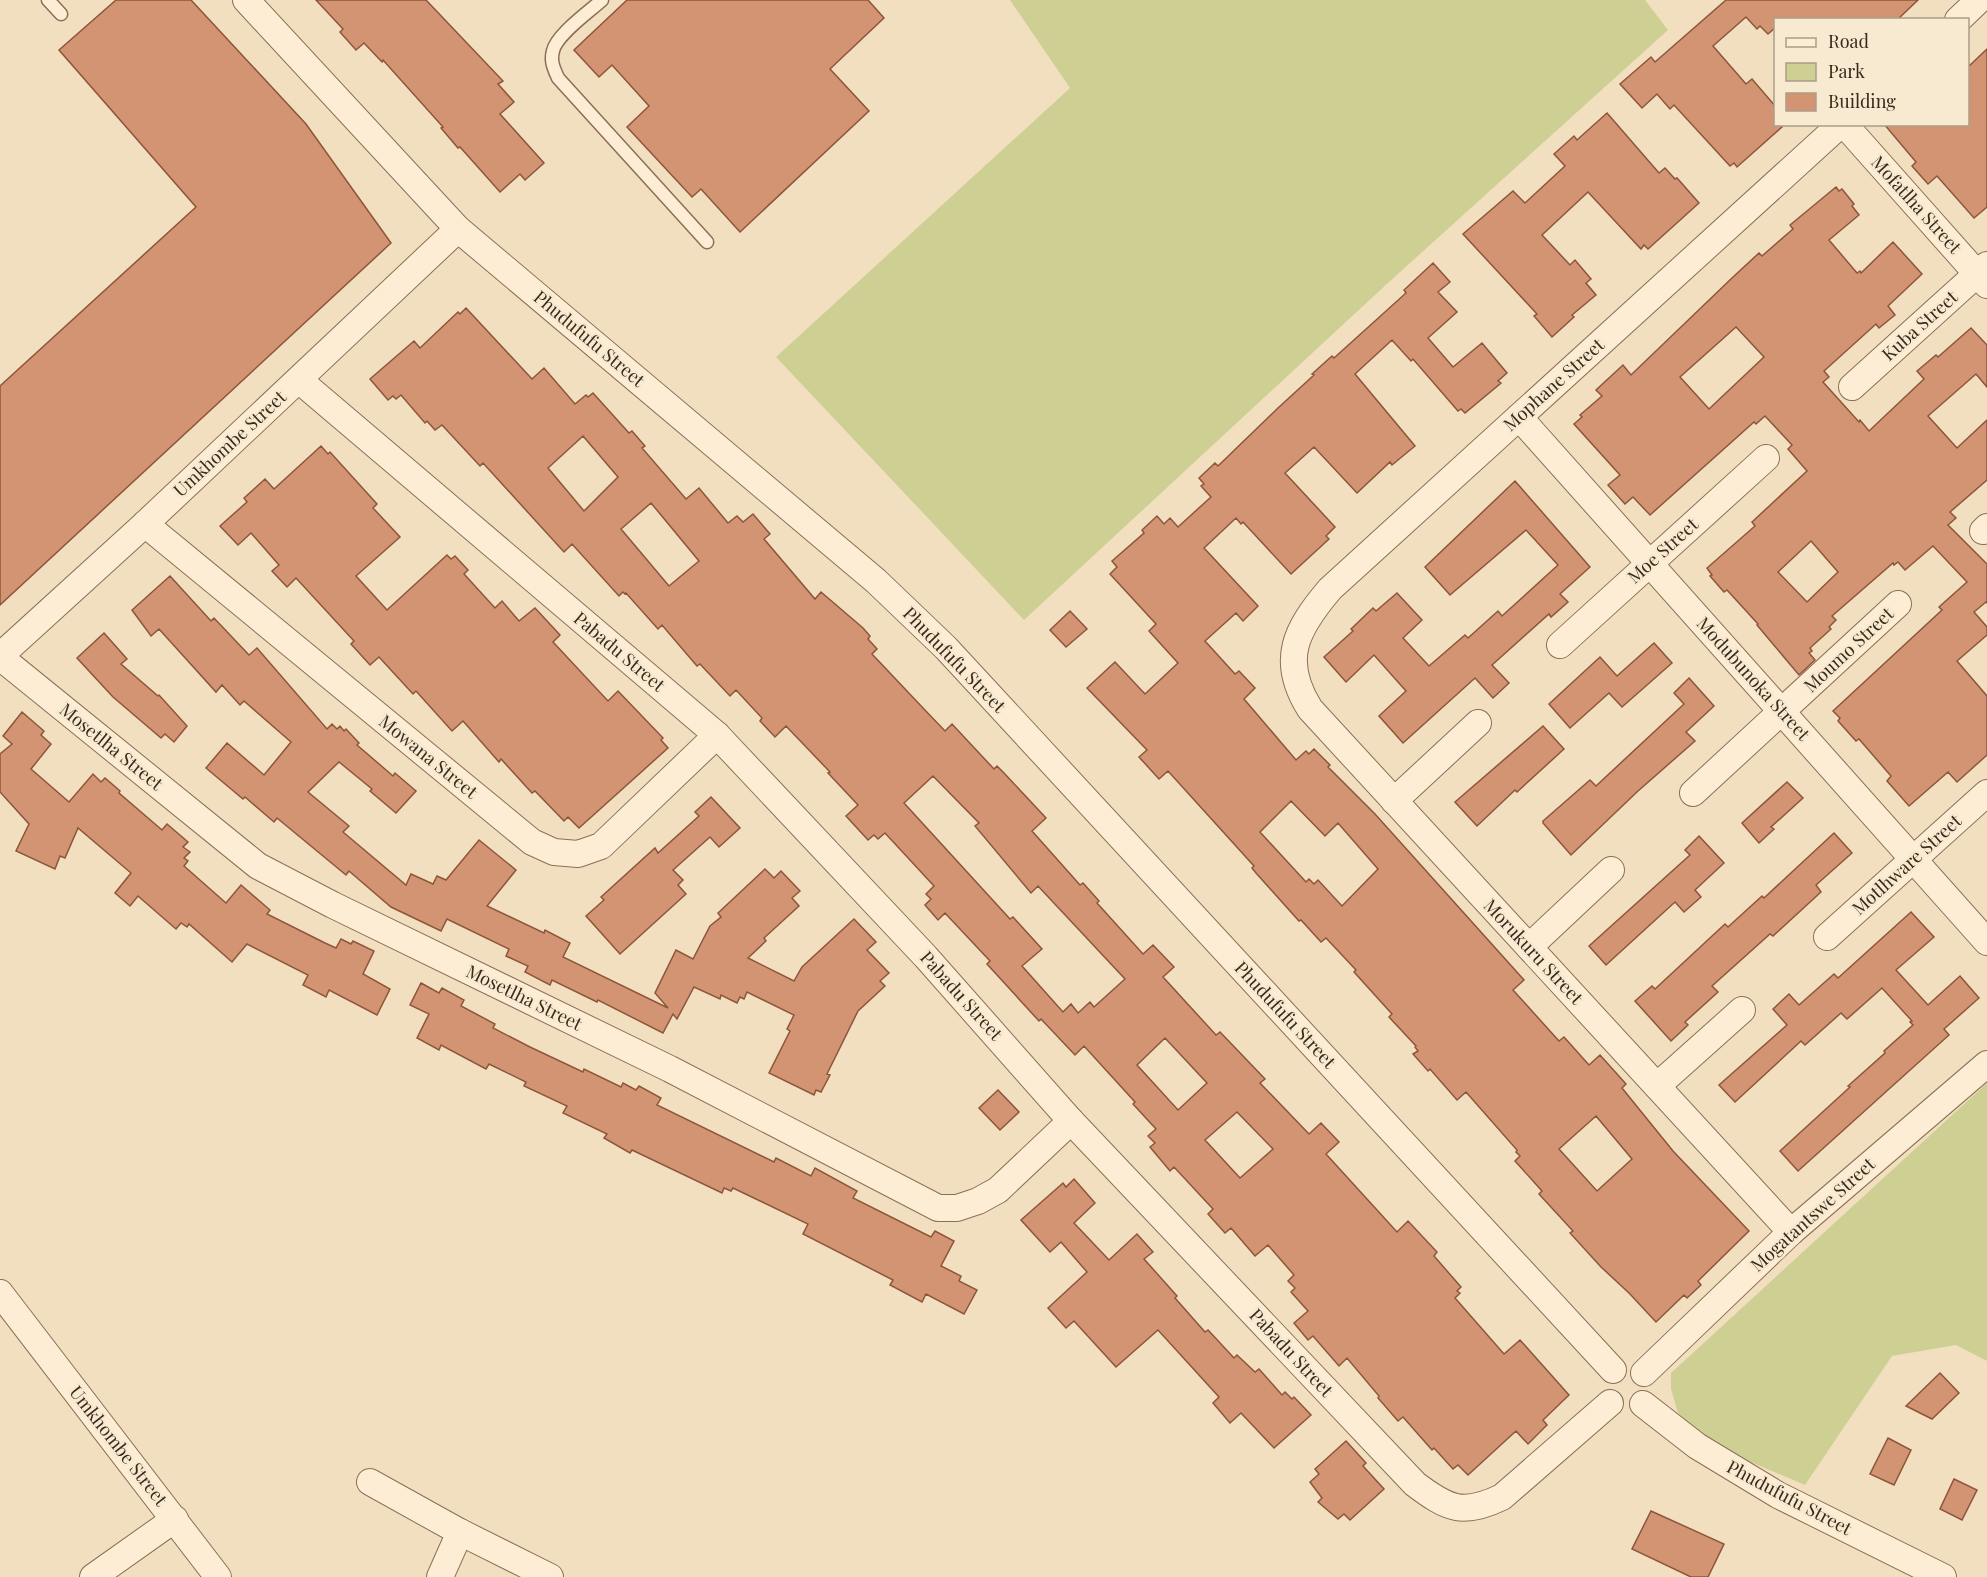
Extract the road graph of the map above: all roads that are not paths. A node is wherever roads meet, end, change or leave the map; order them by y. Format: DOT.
graph roads {
  1 [pos="48,0"];
  2 [pos="246,0"];
  3 [pos="602,0"];
  4 [pos="1980,0"];
  5 [pos="61,14"];
  6 [pos="1960,18"];
  7 [pos="1841,126"];
  8 [pos="1845,126"];
  9 [pos="458,229"];
  10 [pos="707,242"];
  11 [pos="1984,275"];
  12 [pos="299,380"];
  13 [pos="1852,387"];
  14 [pos="1519,417"];
  15 [pos="1766,458"];
  16 [pos="145,524"];
  17 [pos="1650,563"];
  18 [pos="1898,604"];
  19 [pos="1560,645"];
  20 [pos="0,657"];
  21 [pos="1292,663"];
  22 [pos="1782,712"];
  23 [pos="1478,723"];
  24 [pos="717,735"];
  25 [pos="1693,793"];
  26 [pos="1987,793"];
  27 [pos="1394,801"];
  28 [pos="1913,859"];
  29 [pos="1611,870"];
  30 [pos="1827,937"];
  31 [pos="1987,942"];
  32 [pos="1529,947"];
  33 [pos="1742,1010"];
  34 [pos="1987,1064"];
  35 [pos="1657,1086"];
  36 [pos="1071,1121"];
  37 [pos="1791,1232"];
  38 [pos="0,1293"];
  39 [pos="1612,1370"];
  40 [pos="1644,1373"];
  41 [pos="1610,1403"];
  42 [pos="1643,1404"];
  43 [pos="370,1482"];
  44 [pos="174,1519"];
  45 [pos="460,1532"];
  46 [pos="93,1577"];
  47 [pos="219,1577"];
  48 [pos="440,1577"];
  49 [pos="550,1577"];
  50 [pos="1943,1577"];
  1 -- 5 [label="lane"];
  2 -- 9 [label="street, Phudufufu Street"];
  3 -- 10 [label="lane"];
  4 -- 6 [label="street"];
  7 -- 14 [label="street, Mophane Street"];
  8 -- 11 [label="street, Mofatlha Street"];
  9 -- 12 [label="street, Umkhombe Street"];
  9 -- 39 [label="street, Phudufufu Street"];
  11 -- 13 [label="street, Kuba Street"];
  12 -- 16 [label="street, Umkhombe Street"];
  12 -- 24 [label="street, Pabadu Street"];
  14 -- 17 [label="street, Modubunoka Street"];
  14 -- 21 [label="street, Mophane Street"];
  15 -- 17 [label="street, Moe Street"];
  16 -- 20 [label="street, Umkhombe Street"];
  16 -- 24 [label="street, Mowana Street"];
  17 -- 19 [label="street, Moe Street"];
  17 -- 22 [label="street, Modubunoka Street"];
  18 -- 22 [label="street, Moumo Street"];
  20 -- 36 [label="street, Mosetlha Street"];
  21 -- 27 [label="street, Morukuru Street"];
  22 -- 25 [label="street, Moumo Street"];
  22 -- 28 [label="street, Modubunoka Street"];
  23 -- 27 [label="street"];
  24 -- 36 [label="street, Pabadu Street"];
  26 -- 28 [label="street, Motlhware Street"];
  27 -- 32 [label="street, Morukuru Street"];
  28 -- 30 [label="street, Motlhware Street"];
  28 -- 31 [label="street, Modubunoka Street"];
  29 -- 32 [label="street"];
  32 -- 35 [label="street, Morukuru Street"];
  33 -- 35 [label="street"];
  34 -- 37 [label="street, Mogatantswe Street"];
  35 -- 37 [label="street, Morukuru Street"];
  36 -- 41 [label="street, Pabadu Street"];
  37 -- 40 [label="street, Mogatantswe Street"];
  38 -- 44 [label="street, Umkhombe Street"];
  39 -- 40 [label="street"];
  39 -- 41 [label="street"];
  40 -- 42 [label="street"];
  41 -- 42 [label="street"];
  42 -- 50 [label="street, Phudufufu Street"];
  43 -- 45 [label="street"];
  44 -- 46 [label="street, Umkhombe Street"];
  44 -- 47 [label="street"];
  45 -- 48 [label="street"];
  45 -- 49 [label="street"];
}
